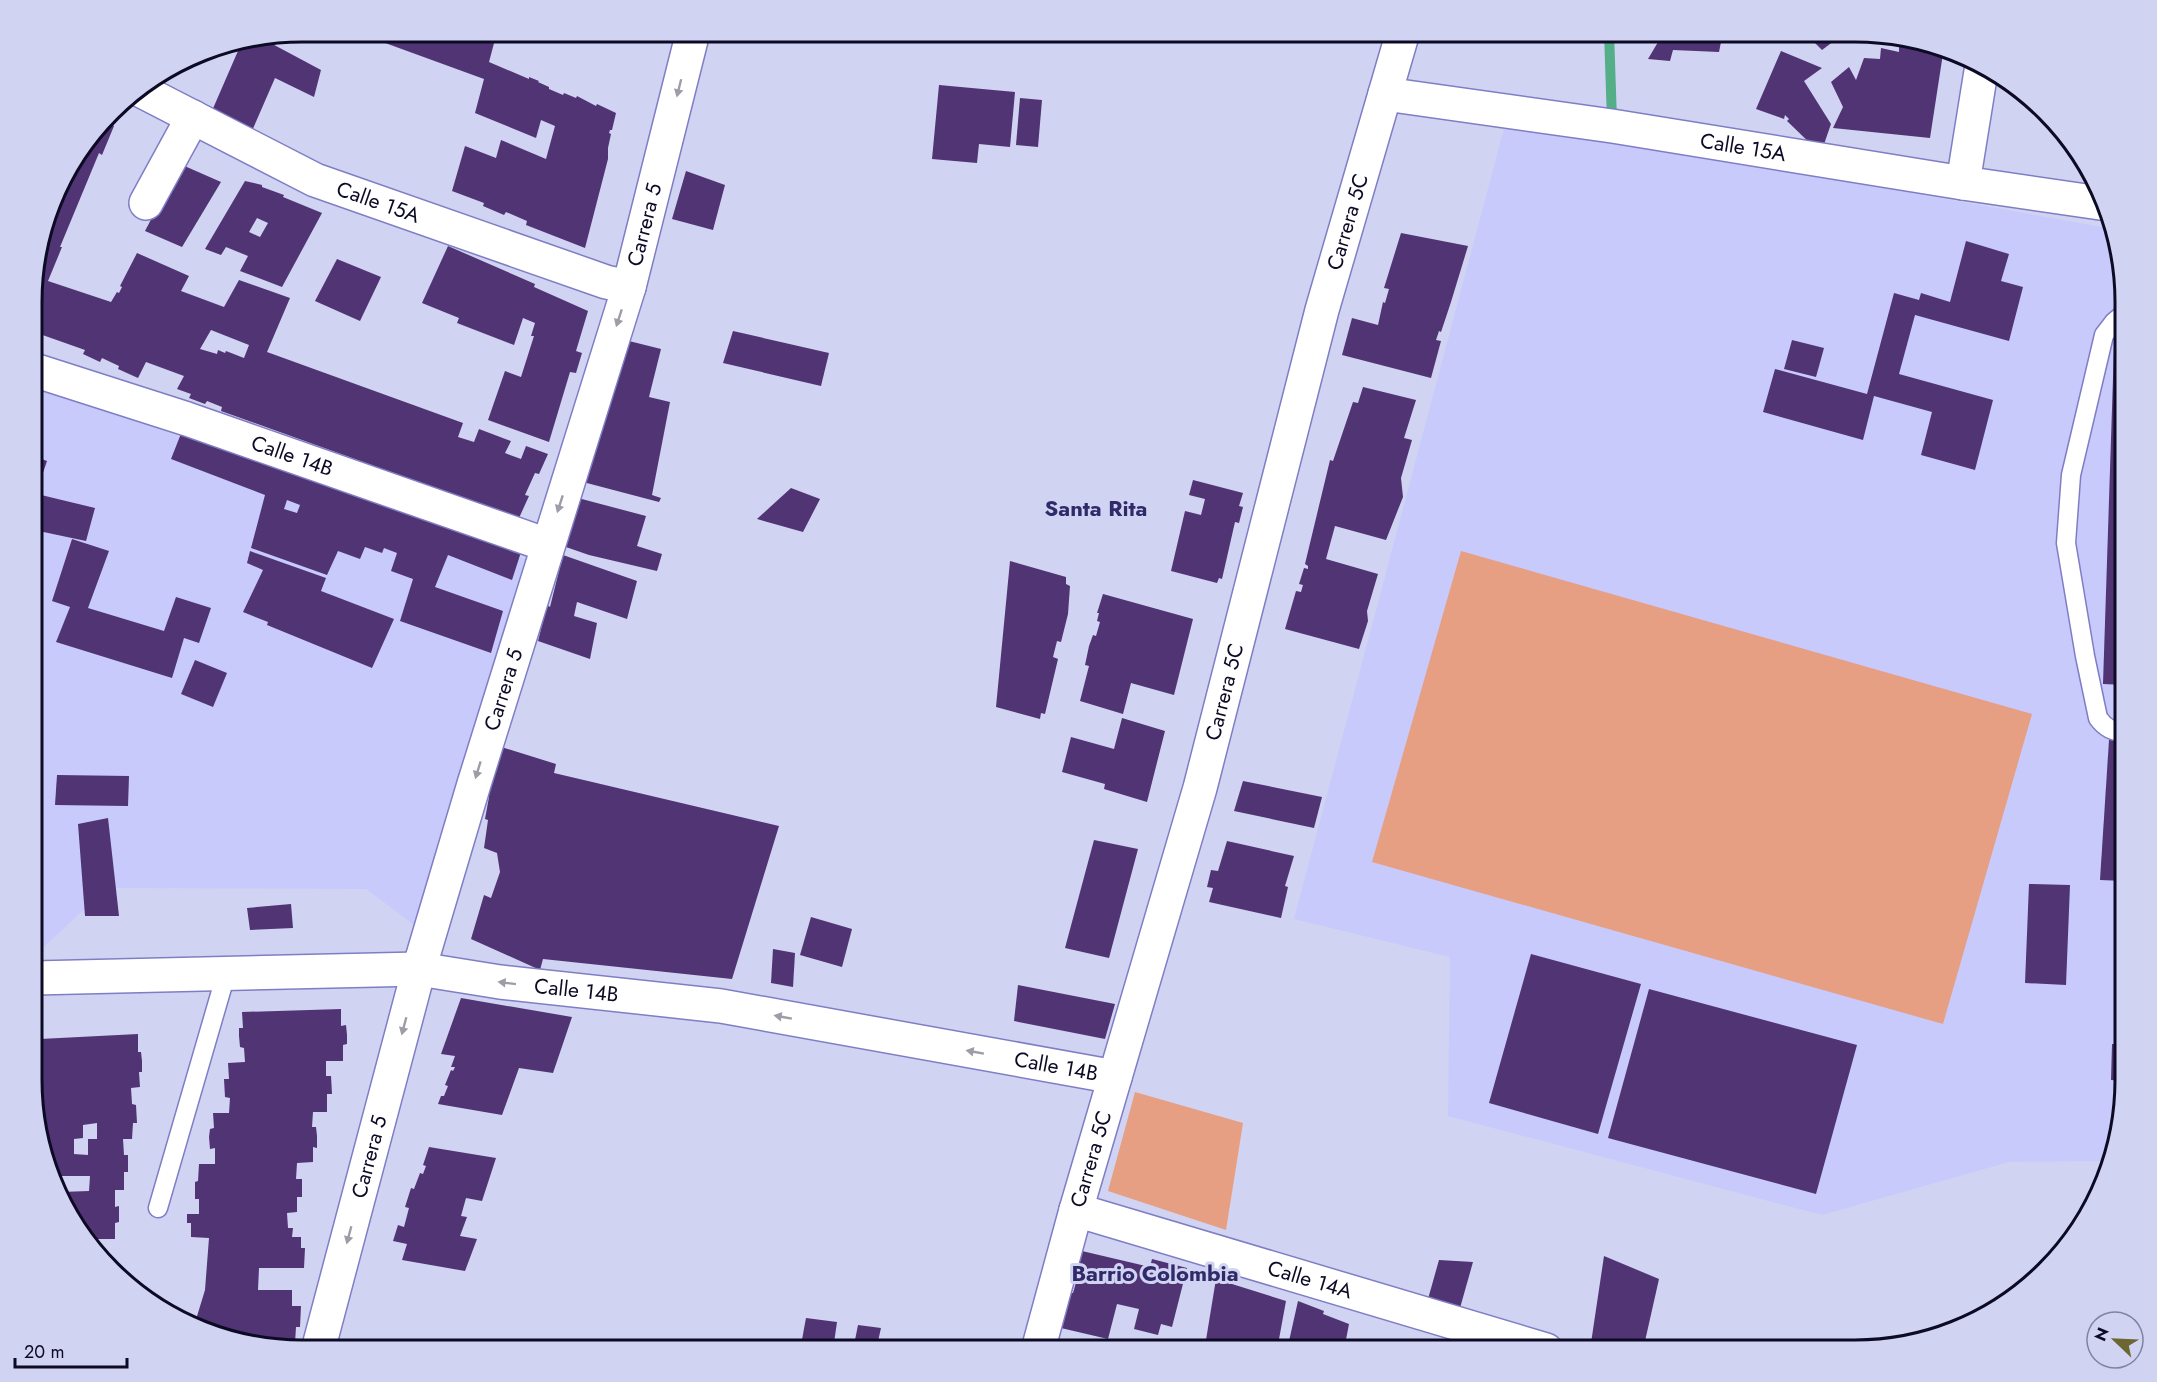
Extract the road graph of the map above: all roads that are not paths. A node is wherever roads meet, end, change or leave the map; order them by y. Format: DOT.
graph roads {
  1 [pos="690,42"];
  2 [pos="1400,42"];
  3 [pos="1980,75"];
  4 [pos="147,94"];
  5 [pos="1385,94"];
  6 [pos="193,117"];
  7 [pos="1963,183"];
  8 [pos="2095,202"];
  9 [pos="146,203"];
  10 [pos="629,287"];
  11 [pos="2115,321"];
  12 [pos="42,373"];
  13 [pos="547,545"];
  14 [pos="2115,730"];
  15 [pos="419,969"];
  16 [pos="226,974"];
  17 [pos="42,978"];
  18 [pos="1115,1077"];
  19 [pos="158,1208"];
  20 [pos="1076,1210"];
  21 [pos="321,1340"];
  22 [pos="1041,1340"];
  23 [pos="1512,1340"];
  1 -- 10 [label="street, Carrera 5, one-way"];
  2 -- 5 [label="street, Carrera 5C"];
  3 -- 7 [label="street"];
  4 -- 6 [label="street, Calle 15A"];
  5 -- 7 [label="street, Calle 15A"];
  5 -- 18 [label="street, Carrera 5C"];
  6 -- 9 [label="street"];
  6 -- 10 [label="street, Calle 15A"];
  7 -- 8 [label="street, Calle 15A"];
  10 -- 13 [label="street, Carrera 5, one-way"];
  11 -- 14 [label="lane"];
  12 -- 13 [label="street, Calle 14B"];
  13 -- 15 [label="street, Carrera 5, one-way"];
  15 -- 16 [label="street, Calle 14B"];
  18 -- 15 [label="street, Calle 14B, one-way"];
  15 -- 21 [label="street, Carrera 5, one-way"];
  16 -- 17 [label="street, Calle 14B"];
  16 -- 19 [label="lane"];
  18 -- 20 [label="street, Carrera 5C"];
  20 -- 22 [label="street, Carrera 5C"];
  20 -- 23 [label="street, Calle 14A"];
}
